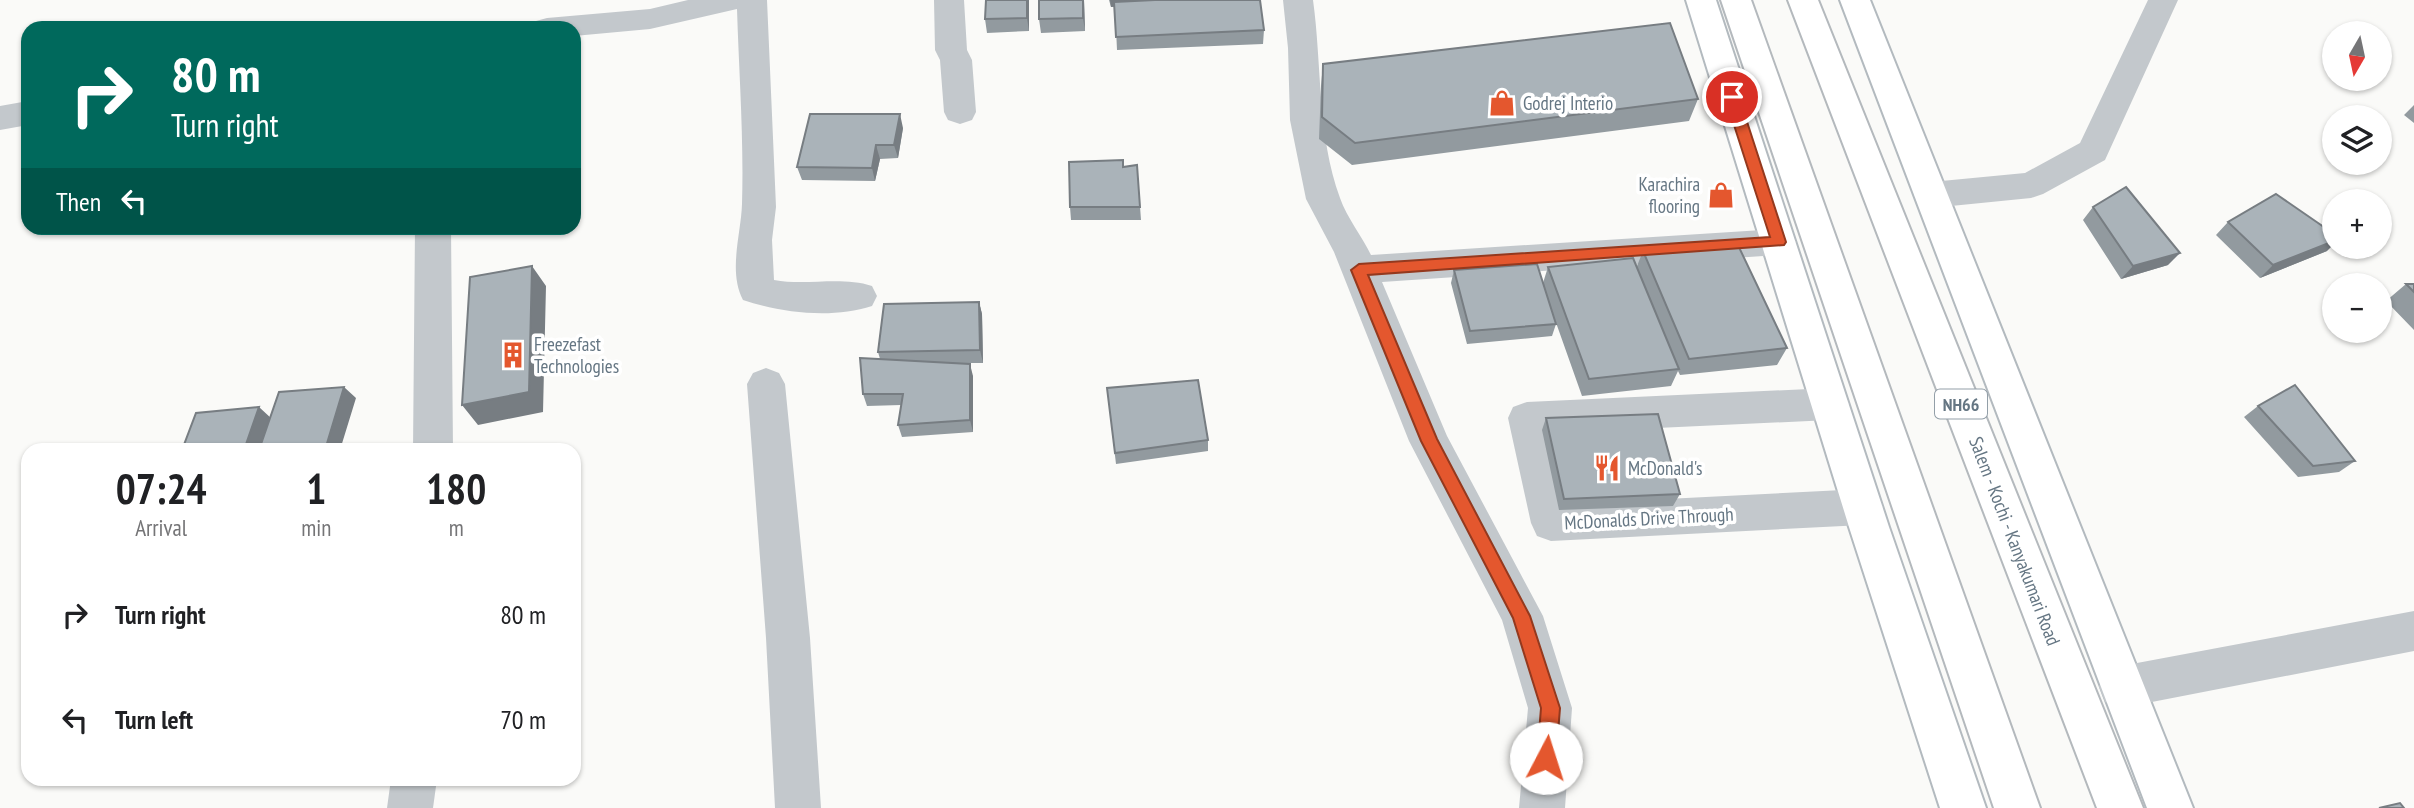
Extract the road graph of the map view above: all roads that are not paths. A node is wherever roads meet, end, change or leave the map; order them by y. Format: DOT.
graph roads {
  1 [pos="733,0"];
  2 [pos="751,0"];
  3 [pos="949,0"];
  4 [pos="1297,0"];
  5 [pos="1701,0"];
  6 [pos="1736,0"];
  7 [pos="1803,0"];
  8 [pos="1855,0"];
  9 [pos="2163,0"];
  10 [pos="591,12"];
  11 [pos="566,21"];
  12 [pos="960,112"];
  13 [pos="21,114"];
  14 [pos="0,118"];
  15 [pos="1931,195"];
  16 [pos="433,235"];
  17 [pos="1779,242"];
  18 [pos="1359,270"];
  19 [pos="859,296"];
  20 [pos="766,384"];
  21 [pos="1830,404"];
  22 [pos="433,443"];
  23 [pos="1863,507"];
  24 [pos="2414,631"];
  25 [pos="2122,687"];
  26 [pos="413,786"];
  27 [pos="411,808"];
  28 [pos="798,808"];
  29 [pos="1542,808"];
  30 [pos="1963,808"];
  31 [pos="2017,808"];
  32 [pos="2120,808"];
  33 [pos="2170,808"];
  1 -- 10 [label="street"];
  2 -- 19 [label="street"];
  3 -- 12 [label="street"];
  4 -- 18 [label="street"];
  5 -- 17 [label="main road"];
  6 -- 31 [label="main road"];
  7 -- 32 [label="main road, Salem - Kochi - Kanyakumari Road / NH66"];
  8 -- 15 [label="main road"];
  9 -- 15 [label="street"];
  10 -- 11 [label="street"];
  13 -- 14 [label="street"];
  15 -- 25 [label="main road"];
  16 -- 22 [label="street"];
  17 -- 18 [label="street"];
  17 -- 21 [label="main road"];
  18 -- 29 [label="street"];
  20 -- 28 [label="street"];
  21 -- 23 [label="main road"];
  21 -- 23 [label="street, McDonalds Drive Through"];
  23 -- 30 [label="main road"];
  24 -- 25 [label="street"];
  25 -- 33 [label="main road"];
  26 -- 27 [label="street"];
}
